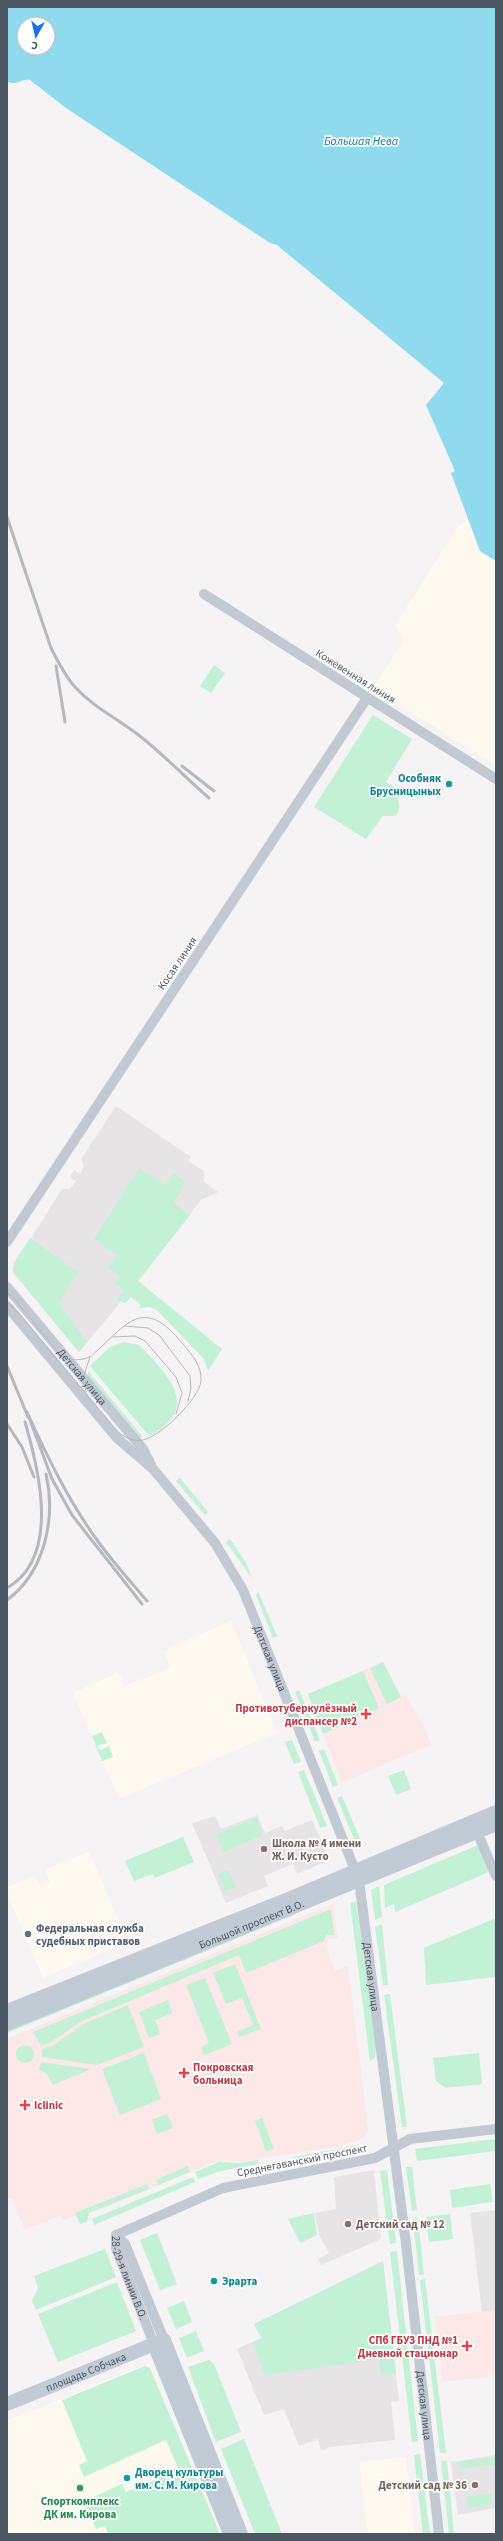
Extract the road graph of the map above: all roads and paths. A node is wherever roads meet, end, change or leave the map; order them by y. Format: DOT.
graph roads {
  1 [pos="204,594"];
  2 [pos="367,698"];
  3 [pos="496,778"];
  4 [pos="7,1242"];
  5 [pos="7,1287"];
  6 [pos="7,1306"];
  7 [pos="140,1452"];
  8 [pos="496,1812"];
  9 [pos="496,1824"];
  10 [pos="477,1832"];
  11 [pos="356,1875"];
  12 [pos="496,1876"];
  13 [pos="7,2011"];
  14 [pos="7,2024"];
  15 [pos="496,2129"];
  16 [pos="394,2148"];
  17 [pos="116,2235"];
  18 [pos="159,2342"];
  19 [pos="7,2404"];
  20 [pos="230,2534"];
  21 [pos="241,2534"];
  22 [pos="439,2534"];
  1 -- 2 [label="street, Кожевенная линия"];
  2 -- 3 [label="street, Кожевенная линия"];
  2 -- 4 [label="street, Косая линия"];
  5 -- 7 [label="street, Детская улица"];
  6 -- 7 [label="street, Детская улица"];
  7 -- 11 [label="street, Детская улица"];
  8 -- 11 [label="main road, Большой проспект В.О."];
  9 -- 10 [label="main road, Большой проспект В.О."];
  10 -- 11 [label="main road, Большой проспект В.О."];
  10 -- 12 [label="street"];
  11 -- 13 [label="main road, Большой проспект В.О."];
  11 -- 14 [label="main road, Большой проспект В.О."];
  11 -- 16 [label="street, Детская улица"];
  15 -- 16 [label="street, Среднегаванский проспект"];
  16 -- 17 [label="street, Среднегаванский проспект"];
  16 -- 22 [label="street, Детская улица"];
  17 -- 18 [label="street, 28-29-я линии В.О."];
  18 -- 19 [label="main road, площадь Собчака"];
  18 -- 20 [label="main road, 28-29-я линии В.О."];
  18 -- 21 [label="main road, 28-29-я линии В.О."];
}
